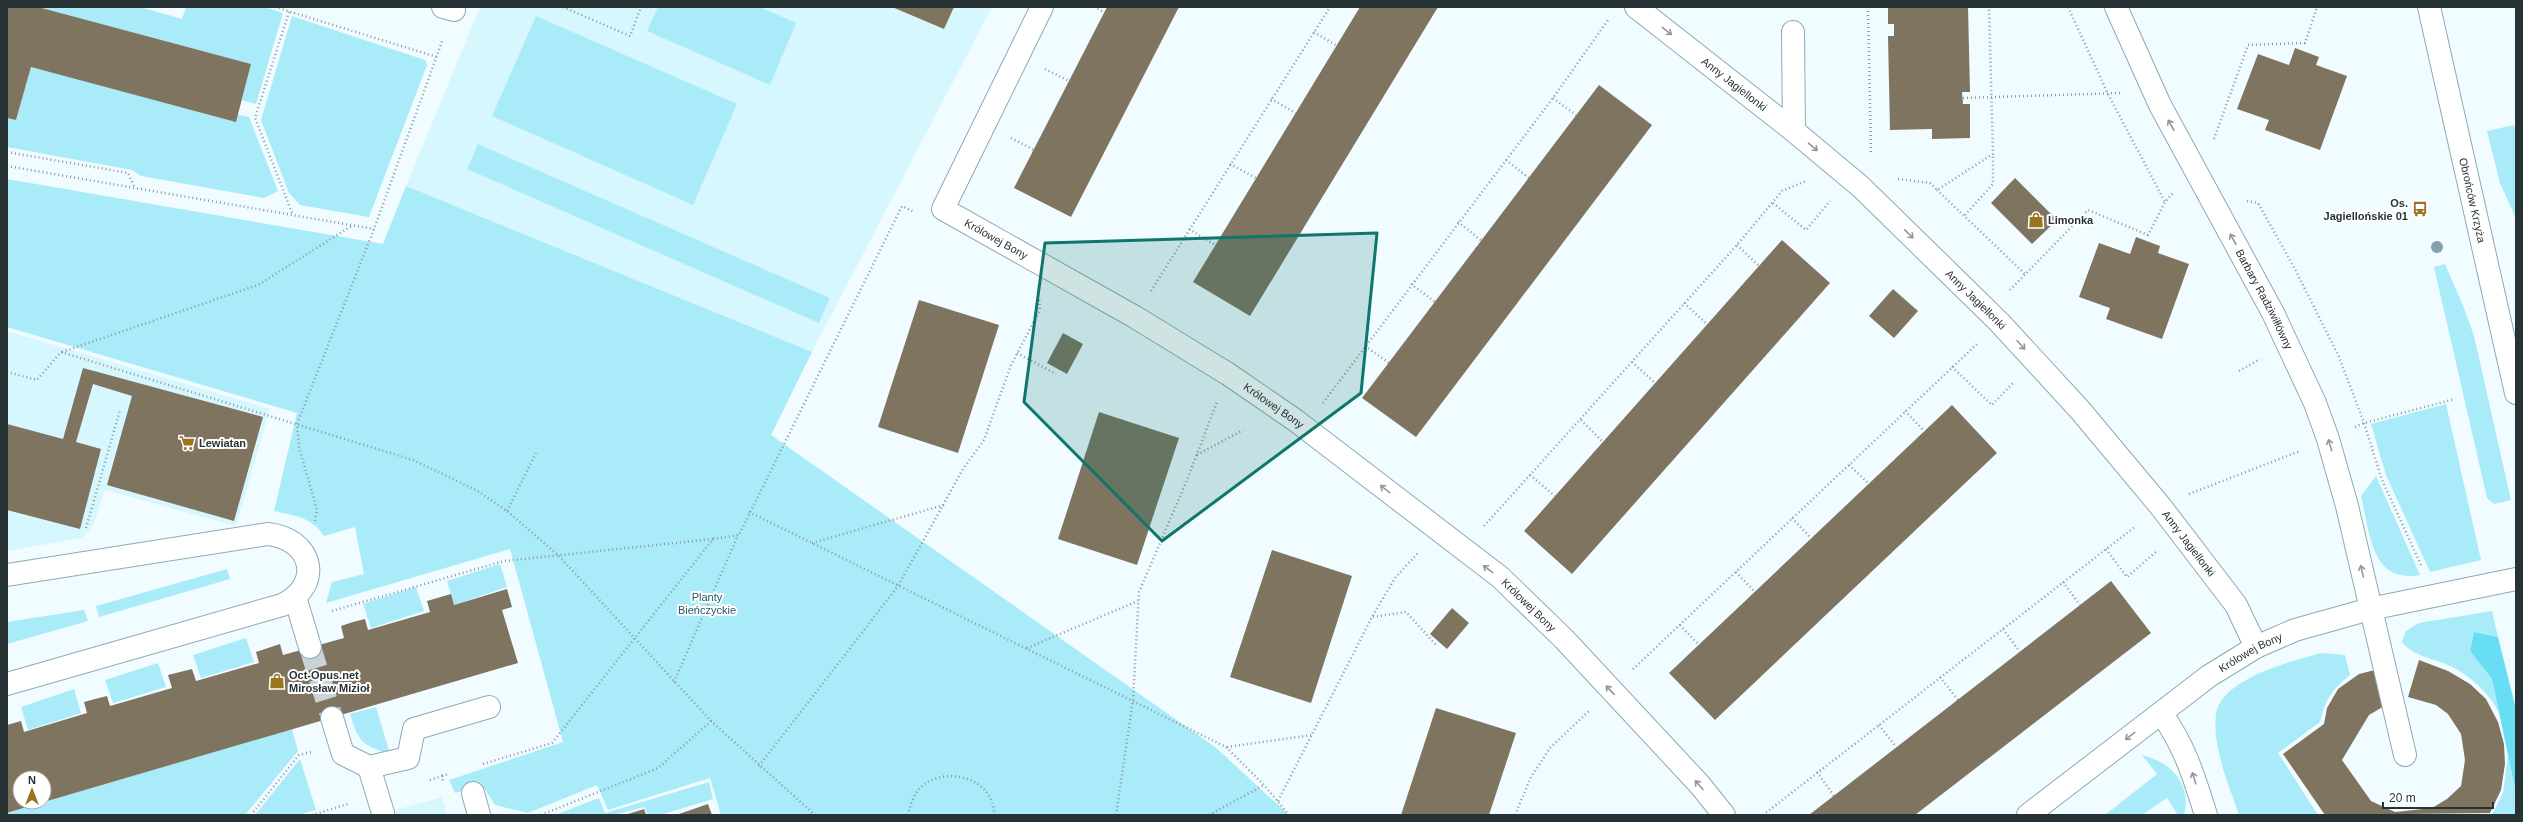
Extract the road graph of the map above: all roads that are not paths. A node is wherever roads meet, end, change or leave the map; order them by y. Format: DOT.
graph roads {
  1 [pos="1042,7"];
  2 [pos="1636,7"];
  3 [pos="2116,7"];
  4 [pos="2429,7"];
  5 [pos="1794,32"];
  6 [pos="1794,131"];
  7 [pos="2516,393"];
  8 [pos="7,575"];
  9 [pos="2516,579"];
  10 [pos="295,597"];
  11 [pos="2370,609"];
  12 [pos="310,647"];
  13 [pos="2256,647"];
  14 [pos="7,684"];
  15 [pos="490,707"];
  16 [pos="2161,713"];
  17 [pos="332,718"];
  18 [pos="2405,755"];
  19 [pos="369,767"];
  20 [pos="473,793"];
  21 [pos="380,805"];
  22 [pos="479,815"];
  23 [pos="1724,815"];
  24 [pos="2028,815"];
  25 [pos="2206,815"];
  23 -- 1 [label="street, Królowej Bony, one-way"];
  2 -- 6 [label="street, Anny Jagiellonki, one-way"];
  11 -- 3 [label="street, Barbary Radziwiłłówny, one-way"];
  4 -- 7 [label="street, Obrońców Krzyża"];
  5 -- 6 [label="street"];
  6 -- 13 [label="street, Anny Jagiellonki, one-way"];
  8 -- 10 [label="street"];
  9 -- 11 [label="street, Królowej Bony"];
  10 -- 12 [label="street"];
  10 -- 14 [label="street"];
  11 -- 13 [label="street, Królowej Bony"];
  11 -- 18 [label="street, Barbary Radziwiłłówny"];
  13 -- 16 [label="street, Królowej Bony"];
  15 -- 19 [label="street"];
  16 -- 24 [label="street, Królowej Bony, one-way"];
  25 -- 16 [label="street, one-way"];
  17 -- 19 [label="street"];
  19 -- 21 [label="street"];
  20 -- 22 [label="street"];
}
